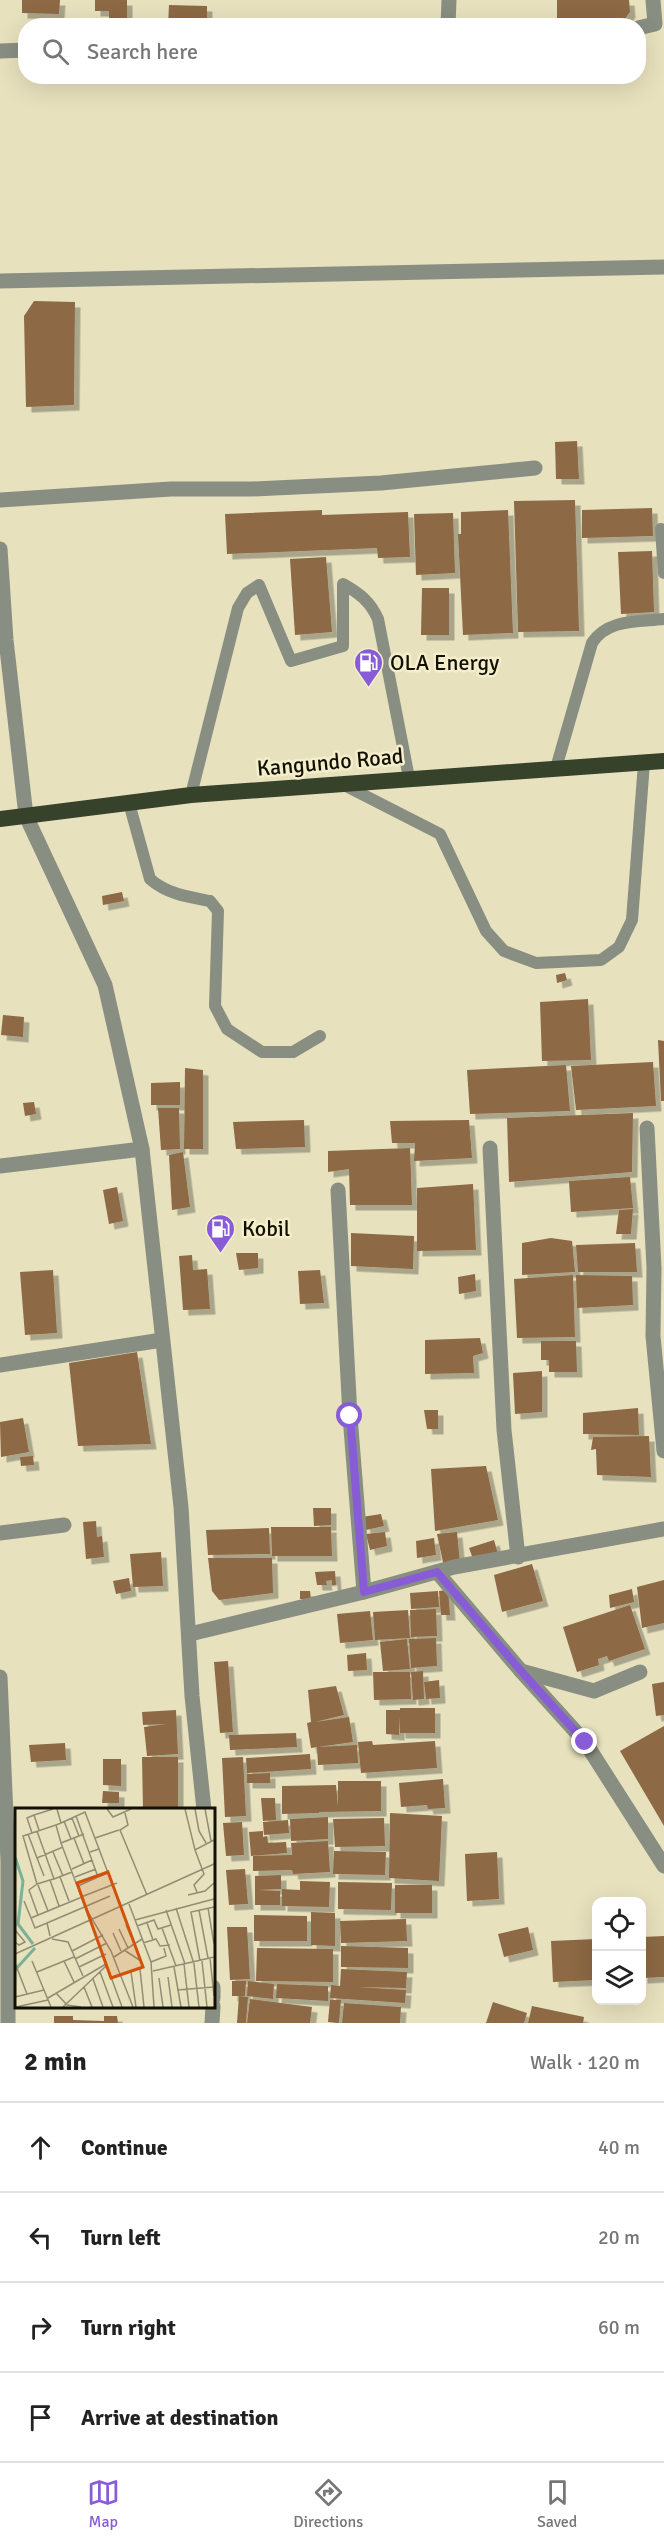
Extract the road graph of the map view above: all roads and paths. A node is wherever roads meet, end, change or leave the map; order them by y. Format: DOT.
graph roads {
  1 [pos="449,0"];
  2 [pos="654,0"];
  3 [pos="448,18"];
  4 [pos="646,26"];
  5 [pos="18,50"];
  6 [pos="0,51"];
  7 [pos="664,267"];
  8 [pos="0,281"];
  9 [pos="535,468"];
  10 [pos="0,500"];
  11 [pos="661,529"];
  12 [pos="0,549"];
  13 [pos="664,573"];
  14 [pos="664,619"];
  15 [pos="664,761"];
  16 [pos="644,763"];
  17 [pos="556,768"];
  18 [pos="409,778"];
  19 [pos="341,784"];
  20 [pos="191,795"];
  21 [pos="129,803"];
  22 [pos="26,816"];
  23 [pos="0,819"];
  24 [pos="320,1036"];
  25 [pos="647,1128"];
  26 [pos="490,1148"];
  27 [pos="142,1149"];
  28 [pos="0,1166"];
  29 [pos="338,1190"];
  30 [pos="162,1340"];
  31 [pos="0,1365"];
  32 [pos="664,1451"];
  33 [pos="64,1525"];
  34 [pos="664,1529"];
  35 [pos="0,1533"];
  36 [pos="518,1557"];
  37 [pos="437,1572"];
  38 [pos="364,1592"];
  39 [pos="190,1634"];
  40 [pos="521,1671"];
  41 [pos="640,1672"];
  42 [pos="0,1677"];
  43 [pos="2,1726"];
  44 [pos="2,1749"];
  45 [pos="204,1808"];
  46 [pos="664,1866"];
  47 [pos="213,2008"];
  48 [pos="8,2023"];
  49 [pos="212,2023"];
  1 -- 3 [label="street"];
  2 -- 4 [label="street"];
  5 -- 6 [label="street"];
  7 -- 8 [label="street"];
  9 -- 10 [label="street"];
  11 -- 13 [label="lane"];
  12 -- 22 [label="street"];
  14 -- 17 [label="lane"];
  15 -- 16 [label="highway, Kangundo Road"];
  16 -- 17 [label="highway, Kangundo Road"];
  16 -- 19 [label="lane"];
  17 -- 18 [label="highway, Kangundo Road"];
  18 -- 19 [label="highway, Kangundo Road"];
  18 -- 20 [label="lane"];
  19 -- 20 [label="highway, Kangundo Road"];
  20 -- 21 [label="highway, Kangundo Road"];
  21 -- 22 [label="highway, Kangundo Road"];
  21 -- 24 [label="lane"];
  22 -- 23 [label="highway, Kangundo Road"];
  22 -- 27 [label="street"];
  25 -- 32 [label="street"];
  26 -- 36 [label="street"];
  27 -- 28 [label="street"];
  27 -- 30 [label="street"];
  29 -- 38 [label="street"];
  30 -- 31 [label="street"];
  30 -- 39 [label="street"];
  33 -- 35 [label="street"];
  34 -- 36 [label="street"];
  36 -- 37 [label="street"];
  37 -- 38 [label="street"];
  37 -- 40 [label="street"];
  38 -- 39 [label="street"];
  39 -- 45 [label="street"];
  40 -- 41 [label="street"];
  40 -- 46 [label="street"];
  42 -- 43 [label="street"];
  43 -- 44 [label="street"];
  44 -- 48 [label="street"];
  47 -- 49 [label="street"];
}
